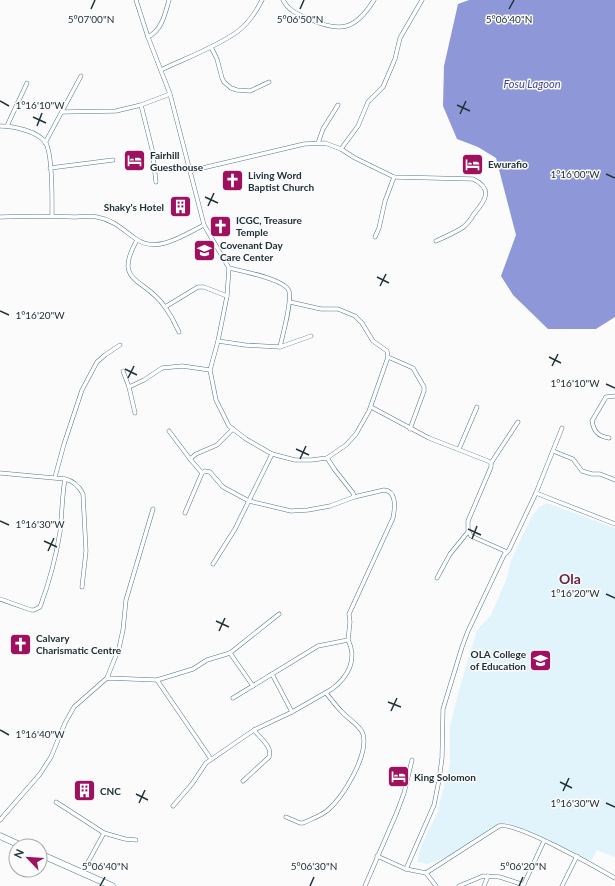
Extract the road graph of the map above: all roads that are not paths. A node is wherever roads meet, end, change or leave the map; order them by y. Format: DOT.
graph roads {
  1 [pos="136,0"];
  2 [pos="169,0"];
  3 [pos="262,0"];
  4 [pos="283,0"];
  5 [pos="374,0"];
  6 [pos="422,0"];
  7 [pos="148,38"];
  8 [pos="211,47"];
  9 [pos="161,70"];
  10 [pos="81,76"];
  11 [pos="268,82"];
  12 [pos="27,83"];
  13 [pos="170,94"];
  14 [pos="141,105"];
  15 [pos="338,105"];
  16 [pos="62,112"];
  17 [pos="0,126"];
  18 [pos="7,126"];
  19 [pos="45,143"];
  20 [pos="318,143"];
  21 [pos="341,149"];
  22 [pos="113,160"];
  23 [pos="50,168"];
  24 [pos="190,171"];
  25 [pos="394,177"];
  26 [pos="156,182"];
  27 [pos="52,215"];
  28 [pos="0,217"];
  29 [pos="204,225"];
  30 [pos="375,237"];
  31 [pos="137,240"];
  32 [pos="436,241"];
  33 [pos="229,268"];
  34 [pos="227,296"];
  35 [pos="290,302"];
  36 [pos="165,307"];
  37 [pos="179,332"];
  38 [pos="311,336"];
  39 [pos="218,341"];
  40 [pos="120,345"];
  41 [pos="280,347"];
  42 [pos="388,357"];
  43 [pos="210,370"];
  44 [pos="124,371"];
  45 [pos="129,387"];
  46 [pos="615,396"];
  47 [pos="371,407"];
  48 [pos="477,407"];
  49 [pos="135,413"];
  50 [pos="518,422"];
  51 [pos="562,428"];
  52 [pos="233,429"];
  53 [pos="410,429"];
  54 [pos="169,431"];
  55 [pos="609,438"];
  56 [pos="459,449"];
  57 [pos="553,451"];
  58 [pos="272,454"];
  59 [pos="327,458"];
  60 [pos="190,459"];
  61 [pos="491,464"];
  62 [pos="0,473"];
  63 [pos="202,473"];
  64 [pos="55,477"];
  65 [pos="65,479"];
  66 [pos="615,480"];
  67 [pos="536,493"];
  68 [pos="354,497"];
  69 [pos="249,501"];
  70 [pos="153,509"];
  71 [pos="185,513"];
  72 [pos="615,524"];
  73 [pos="468,532"];
  74 [pos="504,555"];
  75 [pos="213,564"];
  76 [pos="437,578"];
  77 [pos="82,587"];
  78 [pos="0,600"];
  79 [pos="279,614"];
  80 [pos="348,640"];
  81 [pos="230,653"];
  82 [pos="272,674"];
  83 [pos="107,678"];
  84 [pos="157,680"];
  85 [pos="253,686"];
  86 [pos="326,693"];
  87 [pos="233,698"];
  88 [pos="292,712"];
  89 [pos="254,730"];
  90 [pos="211,759"];
  91 [pos="412,760"];
  92 [pos="243,782"];
  93 [pos="56,802"];
  94 [pos="173,806"];
  95 [pos="286,817"];
  96 [pos="0,820"];
  97 [pos="104,833"];
  98 [pos="136,840"];
  99 [pos="544,841"];
  100 [pos="377,856"];
  101 [pos="577,856"];
  102 [pos="48,858"];
  103 [pos="406,869"];
  104 [pos="82,873"];
  105 [pos="426,874"];
  106 [pos="488,876"];
  107 [pos="615,878"];
  108 [pos="524,885"];
  109 [pos="112,886"];
  110 [pos="365,886"];
  111 [pos="436,886"];
  112 [pos="458,886"];
  113 [pos="484,886"];
  114 [pos="562,886"];
  1 -- 7 [label="street"];
  2 -- 7 [label="street"];
  3 -- 8 [label="street"];
  4 -- 5 [label="street"];
  6 -- 21 [label="street"];
  7 -- 9 [label="street"];
  8 -- 9 [label="street"];
  8 -- 11 [label="street"];
  9 -- 13 [label="street"];
  10 -- 16 [label="street"];
  12 -- 18 [label="street"];
  13 -- 14 [label="street"];
  13 -- 24 [label="street"];
  14 -- 16 [label="street"];
  14 -- 26 [label="street"];
  15 -- 20 [label="street"];
  16 -- 19 [label="street"];
  17 -- 18 [label="street"];
  18 -- 19 [label="street"];
  19 -- 23 [label="street"];
  20 -- 21 [label="street"];
  20 -- 24 [label="street"];
  21 -- 25 [label="street"];
  22 -- 23 [label="street"];
  23 -- 27 [label="street"];
  24 -- 29 [label="street"];
  25 -- 30 [label="street"];
  25 -- 32 [label="street"];
  27 -- 28 [label="street"];
  27 -- 31 [label="street"];
  29 -- 31 [label="street"];
  29 -- 33 [label="street"];
  31 -- 36 [label="street"];
  33 -- 34 [label="street"];
  33 -- 35 [label="street"];
  34 -- 36 [label="street"];
  34 -- 39 [label="street"];
  35 -- 41 [label="street"];
  35 -- 42 [label="street"];
  36 -- 37 [label="street"];
  38 -- 41 [label="street"];
  39 -- 41 [label="street"];
  39 -- 43 [label="street"];
  40 -- 64 [label="street"];
  42 -- 47 [label="street"];
  42 -- 53 [label="street"];
  43 -- 45 [label="street"];
  43 -- 52 [label="street"];
  44 -- 45 [label="street"];
  45 -- 49 [label="street"];
  46 -- 55 [label="street"];
  47 -- 53 [label="street"];
  47 -- 59 [label="street"];
  48 -- 56 [label="street"];
  50 -- 61 [label="street"];
  51 -- 57 [label="street"];
  52 -- 58 [label="street"];
  52 -- 60 [label="street"];
  53 -- 56 [label="street"];
  54 -- 60 [label="street"];
  56 -- 61 [label="street"];
  57 -- 66 [label="street"];
  57 -- 67 [label="street"];
  58 -- 59 [label="street"];
  58 -- 69 [label="street"];
  59 -- 68 [label="street"];
  60 -- 63 [label="street"];
  61 -- 73 [label="street"];
  62 -- 64 [label="street"];
  63 -- 69 [label="street"];
  63 -- 71 [label="street"];
  64 -- 65 [label="street"];
  65 -- 77 [label="street"];
  65 -- 78 [label="street"];
  67 -- 72 [label="street"];
  67 -- 74 [label="street"];
  68 -- 69 [label="street"];
  68 -- 80 [label="street"];
  69 -- 75 [label="street"];
  70 -- 83 [label="street"];
  73 -- 74 [label="street"];
  73 -- 76 [label="street"];
  74 -- 103 [label="street"];
  79 -- 81 [label="street"];
  80 -- 82 [label="street"];
  80 -- 86 [label="street"];
  81 -- 84 [label="street"];
  81 -- 85 [label="street"];
  82 -- 85 [label="street"];
  82 -- 88 [label="street"];
  83 -- 84 [label="street"];
  83 -- 96 [label="street"];
  84 -- 90 [label="street"];
  85 -- 87 [label="street"];
  86 -- 88 [label="street"];
  86 -- 95 [label="street"];
  88 -- 89 [label="street"];
  89 -- 90 [label="street"];
  89 -- 92 [label="street"];
  90 -- 94 [label="street"];
  91 -- 100 [label="street"];
  93 -- 97 [label="street"];
  97 -- 98 [label="street"];
  97 -- 104 [label="street"];
  99 -- 101 [label="street"];
  99 -- 105 [label="street"];
  99 -- 108 [label="street"];
  100 -- 103 [label="street"];
  100 -- 110 [label="street"];
  101 -- 107 [label="street"];
  101 -- 114 [label="street"];
  102 -- 104 [label="highway"];
  103 -- 105 [label="street"];
  104 -- 109 [label="highway"];
  105 -- 111 [label="street"];
  106 -- 108 [label="street"];
  106 -- 112 [label="street"];
  106 -- 113 [label="street"];
}
